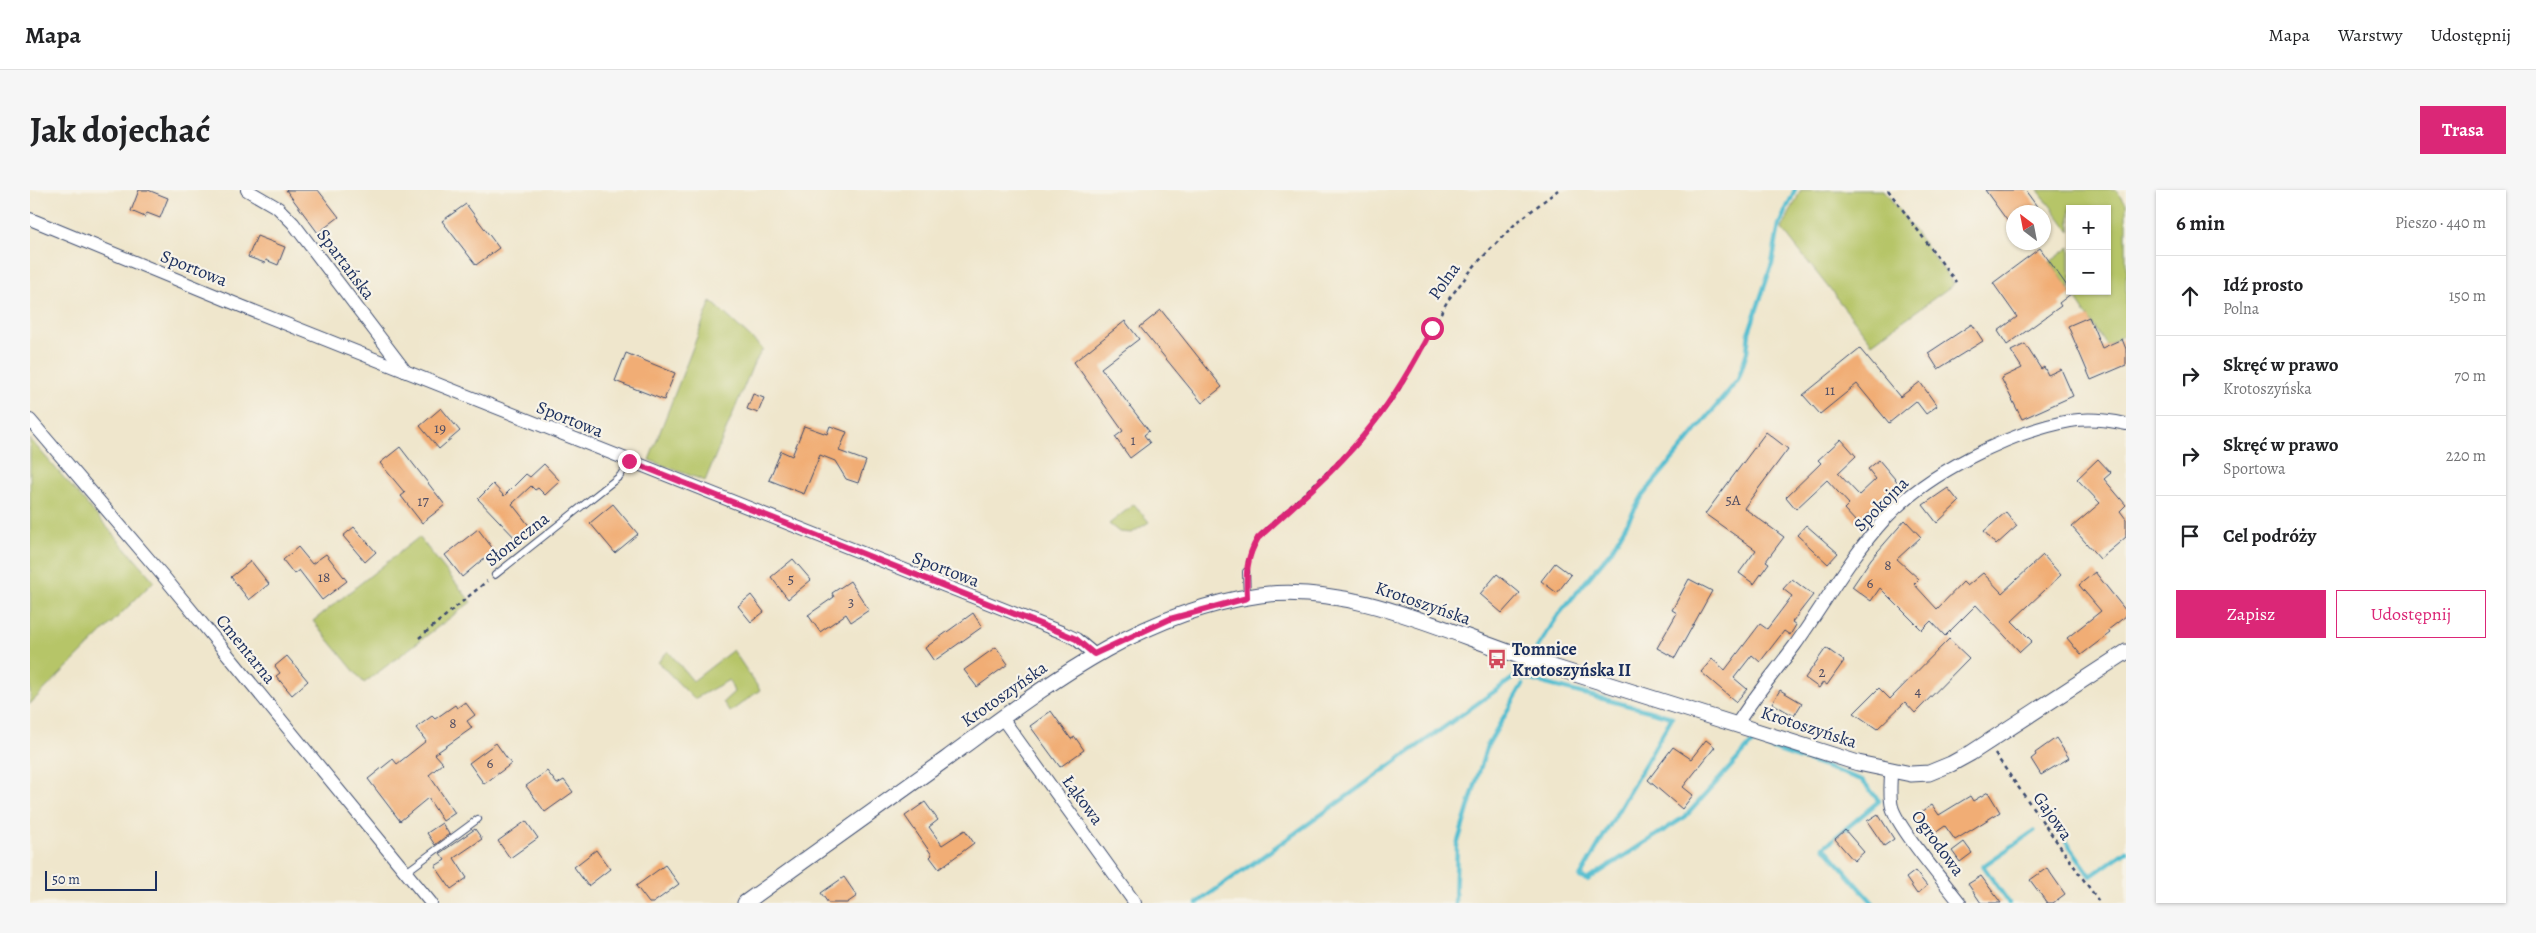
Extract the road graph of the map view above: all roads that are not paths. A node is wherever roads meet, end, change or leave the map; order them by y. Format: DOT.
graph roads {
  1 [pos="246,190"];
  2 [pos="30,219"];
  3 [pos="406,372"];
  4 [pos="30,420"];
  5 [pos="2126,424"];
  6 [pos="629,461"];
  7 [pos="1246,572"];
  8 [pos="495,575"];
  9 [pos="1247,598"];
  10 [pos="2126,652"];
  11 [pos="1094,654"];
  12 [pos="1002,718"];
  13 [pos="1737,724"];
  14 [pos="1892,772"];
  15 [pos="478,819"];
  16 [pos="406,872"];
  17 [pos="431,903"];
  18 [pos="745,903"];
  19 [pos="1135,903"];
  20 [pos="1960,903"];
  1 -- 3 [label="street, Spartańska"];
  2 -- 3 [label="street, Sportowa"];
  3 -- 6 [label="street, Sportowa"];
  4 -- 16 [label="street, Cmentarna"];
  5 -- 13 [label="street, Spokojna"];
  6 -- 8 [label="lane, Słoneczna"];
  6 -- 11 [label="street, Sportowa"];
  7 -- 9 [label="lane"];
  9 -- 11 [label="street, Krotoszyńska"];
  9 -- 13 [label="street, Krotoszyńska"];
  10 -- 14 [label="street, Krotoszyńska"];
  11 -- 12 [label="street, Krotoszyńska"];
  12 -- 18 [label="street, Krotoszyńska"];
  12 -- 19 [label="street, Łąkowa"];
  13 -- 14 [label="street, Krotoszyńska"];
  14 -- 20 [label="street, Ogrodowa"];
  15 -- 16 [label="lane"];
  16 -- 17 [label="street, Cmentarna"];
}
